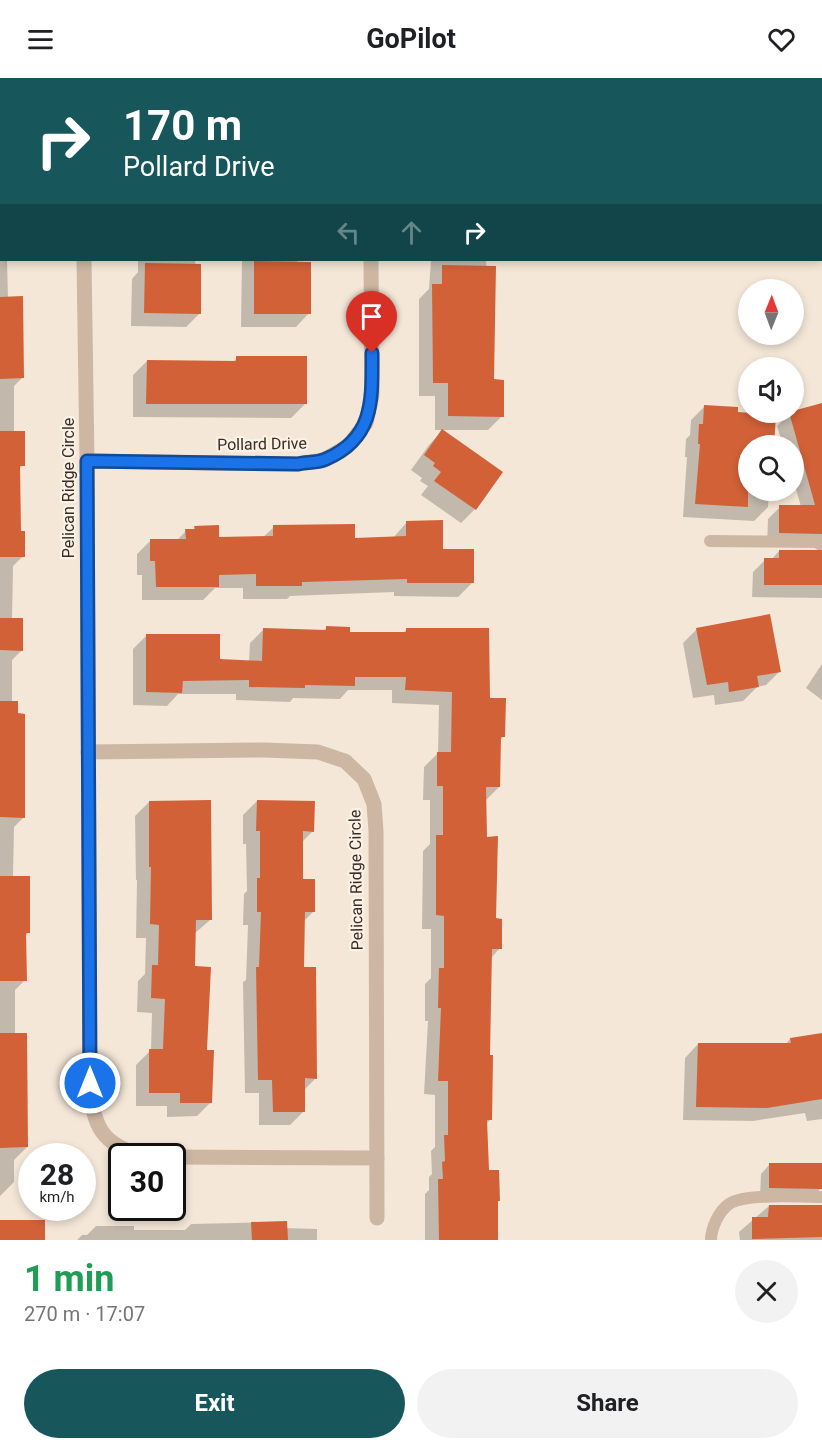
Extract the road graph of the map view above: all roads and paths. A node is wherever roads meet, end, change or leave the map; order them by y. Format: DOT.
graph roads {
  1 [pos="84,261"];
  2 [pos="371,261"];
  3 [pos="87,461"];
  4 [pos="710,541"];
  5 [pos="822,542"];
  6 [pos="88,752"];
  7 [pos="114,1143"];
  8 [pos="186,1157"];
  9 [pos="376,1158"];
  10 [pos="822,1197"];
  11 [pos="377,1218"];
  12 [pos="711,1240"];
  1 -- 3 [label="street, Pelican Ridge Circle"];
  2 -- 3 [label="street, Pollard Drive"];
  3 -- 6 [label="street, Pelican Ridge Circle"];
  4 -- 5 [label="lane"];
  6 -- 7 [label="street, Pelican Ridge Circle"];
  6 -- 9 [label="street, Pelican Ridge Circle"];
  8 -- 9 [label="street"];
  9 -- 11 [label="street, Pelican Ridge Circle"];
  10 -- 12 [label="lane"];
}
